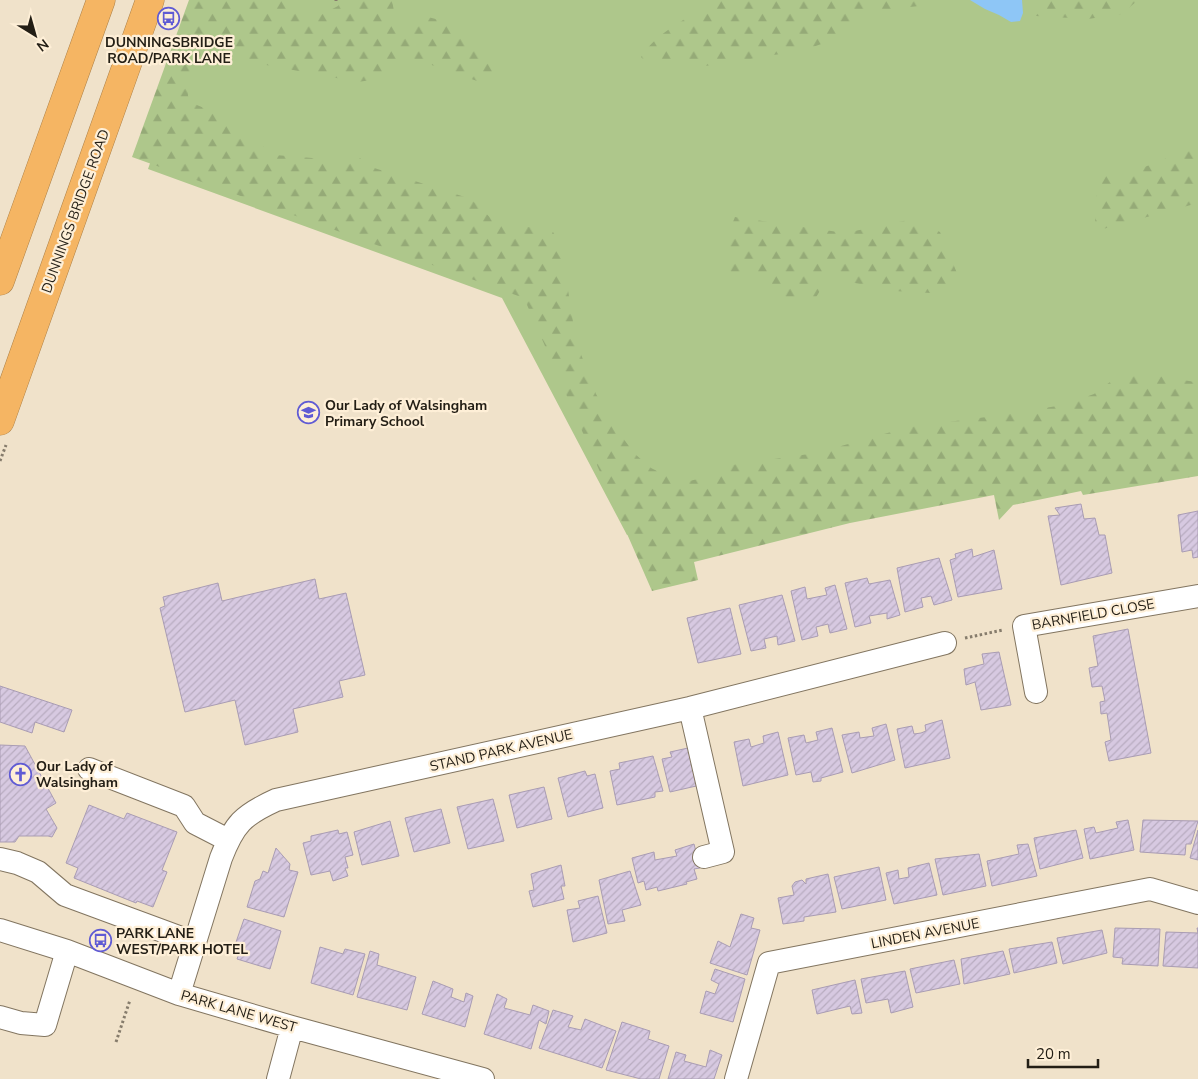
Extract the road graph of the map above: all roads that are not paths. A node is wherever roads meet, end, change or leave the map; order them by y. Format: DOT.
graph roads {
  1 [pos="101,0"];
  2 [pos="150,0"];
  3 [pos="0,281"];
  4 [pos="0,421"];
  5 [pos="1198,596"];
  6 [pos="945,643"];
  7 [pos="1036,692"];
  8 [pos="690,708"];
  9 [pos="89,769"];
  10 [pos="228,840"];
  11 [pos="704,857"];
  12 [pos="0,859"];
  13 [pos="1198,902"];
  14 [pos="0,930"];
  15 [pos="194,943"];
  16 [pos="67,951"];
  17 [pos="179,994"];
  18 [pos="0,1017"];
  19 [pos="292,1027"];
  20 [pos="278,1079"];
  21 [pos="483,1079"];
  22 [pos="736,1079"];
  1 -- 3 [label="highway"];
  2 -- 4 [label="highway, DUNNINGS BRIDGE ROAD"];
  5 -- 7 [label="street, BARNFIELD CLOSE"];
  6 -- 8 [label="street, STAND PARK AVENUE"];
  8 -- 10 [label="street, STAND PARK AVENUE"];
  8 -- 11 [label="street"];
  9 -- 10 [label="street"];
  10 -- 15 [label="street, STAND PARK AVENUE"];
  12 -- 15 [label="street"];
  13 -- 22 [label="street, LINDEN AVENUE"];
  14 -- 16 [label="street, PARK LANE WEST"];
  15 -- 17 [label="street, STAND PARK AVENUE"];
  16 -- 17 [label="street, PARK LANE WEST"];
  16 -- 18 [label="street"];
  17 -- 19 [label="street, PARK LANE WEST"];
  19 -- 20 [label="street"];
  19 -- 21 [label="street, PARK LANE WEST"];
}
